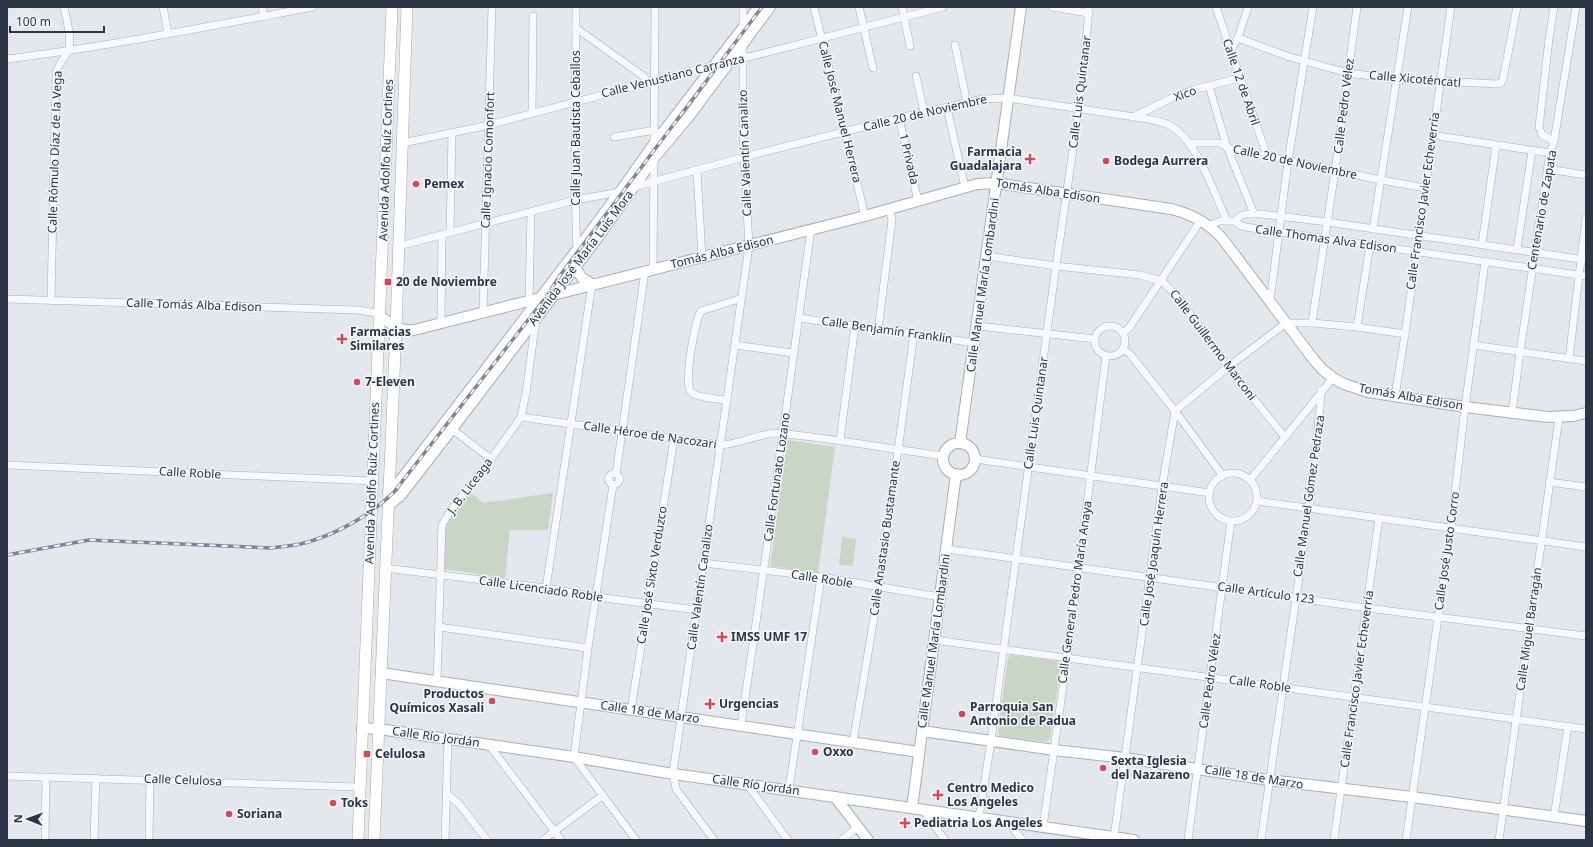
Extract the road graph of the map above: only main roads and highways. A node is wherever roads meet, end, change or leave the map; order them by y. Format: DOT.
graph roads {
  1 [pos="392,7"];
  2 [pos="407,7"];
  3 [pos="358,840"];
  4 [pos="374,840"];
  1 -- 3 [label="main road, Avenida Adolfo Ruíz Cortines"];
  2 -- 4 [label="main road, Avenida Adolfo Ruíz Cortines"];
}
